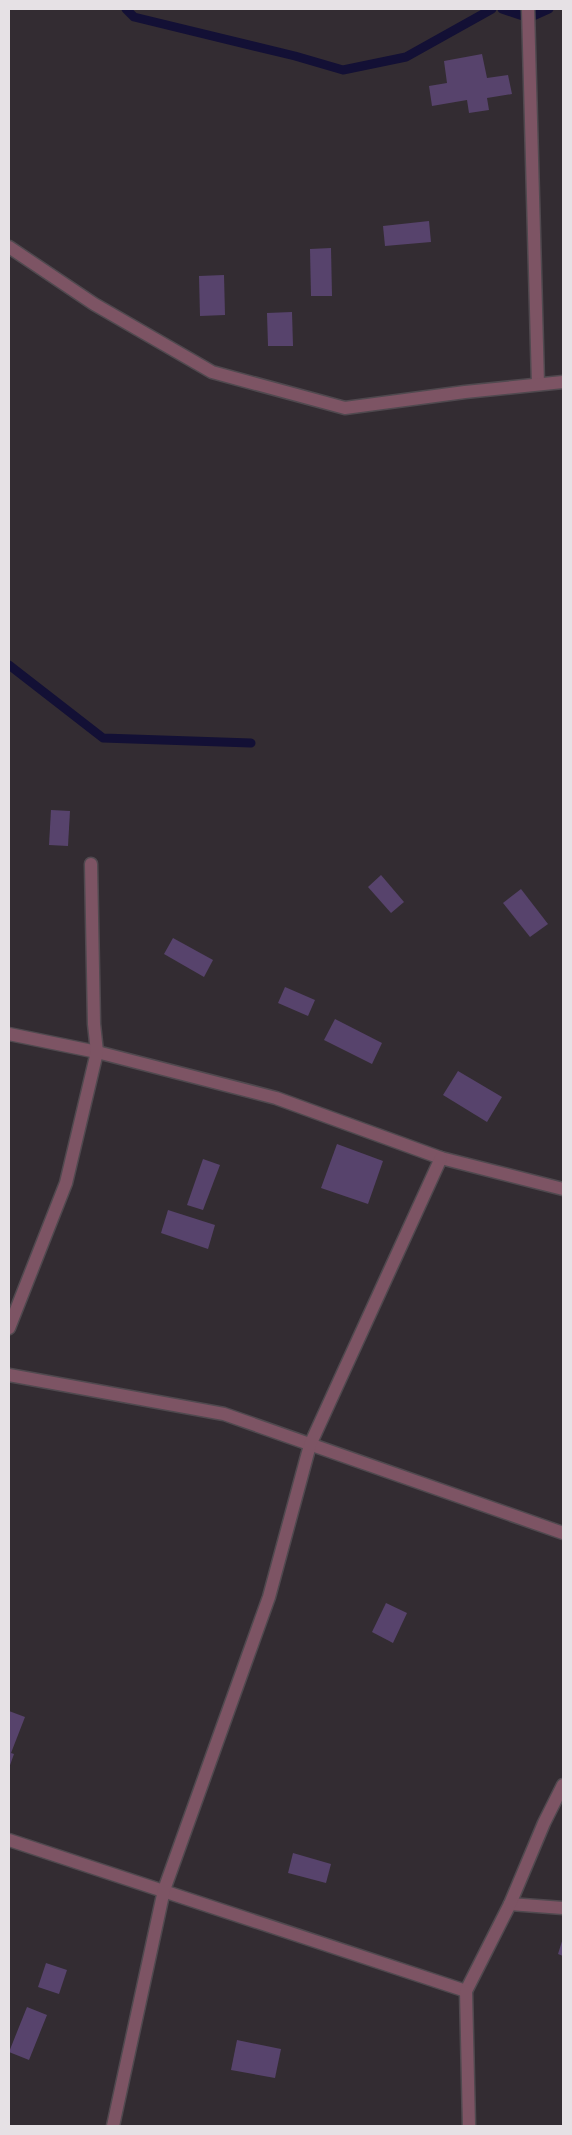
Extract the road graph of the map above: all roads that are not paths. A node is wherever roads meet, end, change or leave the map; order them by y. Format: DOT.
graph roads {
  1 [pos="528,9"];
  2 [pos="9,247"];
  3 [pos="563,382"];
  4 [pos="538,384"];
  5 [pos="91,864"];
  6 [pos="9,1034"];
  7 [pos="97,1052"];
  8 [pos="441,1158"];
  9 [pos="563,1189"];
  10 [pos="9,1328"];
  11 [pos="9,1375"];
  12 [pos="310,1445"];
  13 [pos="563,1533"];
  14 [pos="563,1784"];
  15 [pos="9,1840"];
  16 [pos="164,1890"];
  17 [pos="510,1904"];
  18 [pos="563,1908"];
  19 [pos="466,1991"];
  20 [pos="112,2126"];
  21 [pos="469,2126"];
  1 -- 4 [label="street"];
  2 -- 4 [label="street"];
  3 -- 4 [label="street"];
  5 -- 7 [label="street"];
  6 -- 7 [label="street"];
  7 -- 8 [label="street"];
  7 -- 10 [label="street"];
  8 -- 9 [label="street"];
  8 -- 12 [label="street"];
  11 -- 12 [label="street"];
  12 -- 13 [label="street"];
  12 -- 16 [label="street"];
  14 -- 17 [label="street"];
  15 -- 16 [label="street"];
  16 -- 19 [label="street"];
  16 -- 20 [label="street"];
  17 -- 18 [label="street"];
  17 -- 19 [label="street"];
  19 -- 21 [label="street"];
}
